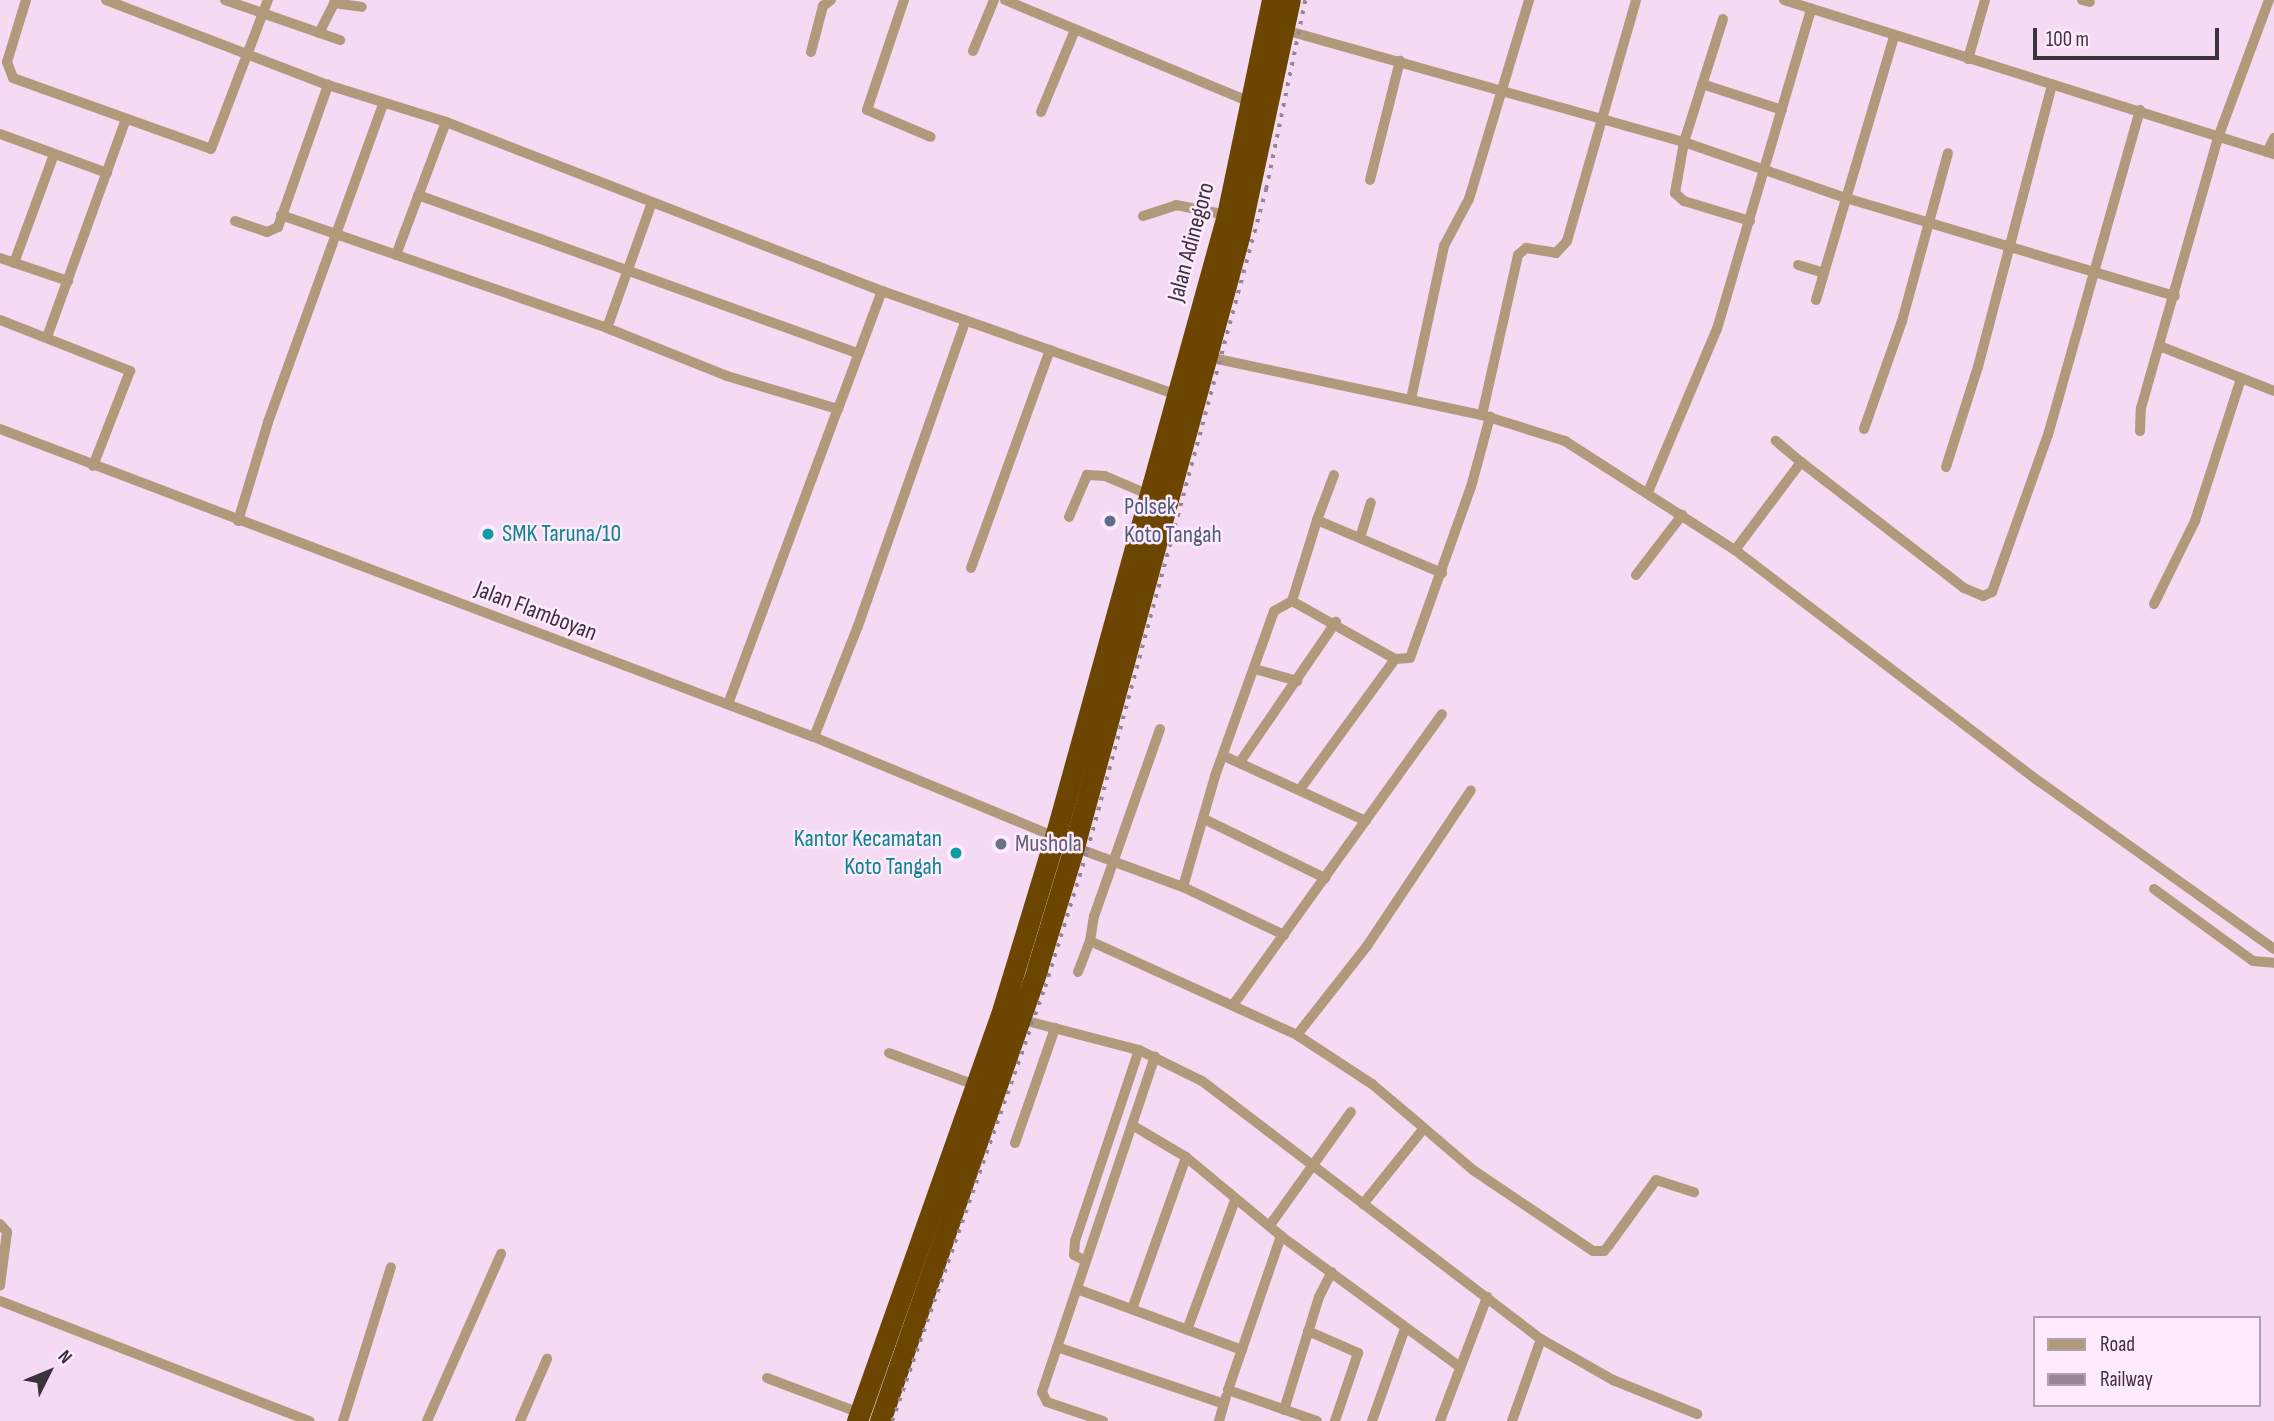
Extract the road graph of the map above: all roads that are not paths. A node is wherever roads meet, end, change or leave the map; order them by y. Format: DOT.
graph roads {
  1 [pos="26,0"];
  2 [pos="106,0"];
  3 [pos="225,0"];
  4 [pos="268,0"];
  5 [pos="831,0"];
  6 [pos="904,0"];
  7 [pos="995,0"];
  8 [pos="1005,0"];
  9 [pos="1272,0"];
  10 [pos="1290,0"];
  11 [pos="1529,0"];
  12 [pos="1636,0"];
  13 [pos="1784,0"];
  14 [pos="1985,0"];
  15 [pos="2269,0"];
  16 [pos="362,7"];
  17 [pos="1811,9"];
  18 [pos="264,12"];
  19 [pos="1723,19"];
  20 [pos="1075,30"];
  21 [pos="1285,30"];
  22 [pos="319,33"];
  23 [pos="1894,36"];
  24 [pos="340,40"];
  25 [pos="973,51"];
  26 [pos="811,52"];
  27 [pos="249,57"];
  28 [pos="1968,59"];
  29 [pos="1400,61"];
  30 [pos="1702,84"];
  31 [pos="328,85"];
  32 [pos="2052,85"];
  33 [pos="1501,88"];
  34 [pos="1253,103"];
  35 [pos="383,105"];
  36 [pos="1782,110"];
  37 [pos="2140,110"];
  38 [pos="1041,112"];
  39 [pos="1599,118"];
  40 [pos="126,119"];
  41 [pos="446,122"];
  42 [pos="0,134"];
  43 [pos="2219,135"];
  44 [pos="931,137"];
  45 [pos="2274,138"];
  46 [pos="1684,142"];
  47 [pos="54,153"];
  48 [pos="1948,153"];
  49 [pos="2271,153"];
  50 [pos="1766,170"];
  51 [pos="107,173"];
  52 [pos="1370,180"];
  53 [pos="418,195"];
  54 [pos="1846,198"];
  55 [pos="651,205"];
  56 [pos="281,215"];
  57 [pos="1227,215"];
  58 [pos="1143,216"];
  59 [pos="235,221"];
  60 [pos="1750,221"];
  61 [pos="1927,222"];
  62 [pos="338,235"];
  63 [pos="2010,248"];
  64 [pos="396,256"];
  65 [pos="0,258"];
  66 [pos="14,263"];
  67 [pos="1798,265"];
  68 [pos="628,270"];
  69 [pos="2093,272"];
  70 [pos="1824,273"];
  71 [pos="68,281"];
  72 [pos="882,291"];
  73 [pos="2175,296"];
  74 [pos="1816,300"];
  75 [pos="0,320"];
  76 [pos="966,320"];
  77 [pos="607,328"];
  78 [pos="47,337"];
  79 [pos="2162,347"];
  80 [pos="1050,350"];
  81 [pos="858,353"];
  82 [pos="1208,357"];
  83 [pos="2241,379"];
  84 [pos="2274,391"];
  85 [pos="1177,395"];
  86 [pos="1411,399"];
  87 [pos="838,409"];
  88 [pos="1486,416"];
  89 [pos="0,429"];
  90 [pos="1864,429"];
  91 [pos="2140,431"];
  92 [pos="1776,441"];
  93 [pos="1801,462"];
  94 [pos="93,466"];
  95 [pos="1946,467"];
  96 [pos="1334,475"];
  97 [pos="1648,492"];
  98 [pos="1152,496"];
  99 [pos="1371,503"];
  100 [pos="1682,515"];
  101 [pos="1069,517"];
  102 [pos="1317,520"];
  103 [pos="237,521"];
  104 [pos="1360,538"];
  105 [pos="1735,551"];
  106 [pos="971,568"];
  107 [pos="1442,573"];
  108 [pos="1636,575"];
  109 [pos="1292,601"];
  110 [pos="2154,604"];
  111 [pos="1336,622"];
  112 [pos="1395,659"];
  113 [pos="1255,669"];
  114 [pos="1297,681"];
  115 [pos="728,704"];
  116 [pos="1442,715"];
  117 [pos="1160,729"];
  118 [pos="814,737"];
  119 [pos="1224,756"];
  120 [pos="1240,762"];
  121 [pos="1301,788"];
  122 [pos="1471,790"];
  123 [pos="1203,819"];
  124 [pos="1366,821"];
  125 [pos="1055,836"];
  126 [pos="1074,847"];
  127 [pos="1115,860"];
  128 [pos="1325,878"];
  129 [pos="1183,887"];
  130 [pos="2154,889"];
  131 [pos="1284,934"];
  132 [pos="1090,941"];
  133 [pos="2274,949"];
  134 [pos="2274,963"];
  135 [pos="1078,972"];
  136 [pos="1233,1005"];
  137 [pos="1019,1019"];
  138 [pos="1055,1028"];
  139 [pos="1297,1035"];
  140 [pos="1139,1050"];
  141 [pos="889,1052"];
  142 [pos="1155,1056"];
  143 [pos="975,1086"];
  144 [pos="1351,1112"];
  145 [pos="1132,1125"];
  146 [pos="1424,1128"];
  147 [pos="1015,1143"];
  148 [pos="1186,1157"];
  149 [pos="1312,1164"];
  150 [pos="1694,1192"];
  151 [pos="1235,1200"];
  152 [pos="1363,1204"];
  153 [pos="0,1224"];
  154 [pos="1270,1225"];
  155 [pos="1281,1236"];
  156 [pos="501,1254"];
  157 [pos="927,1255"];
  158 [pos="1086,1261"];
  159 [pos="391,1268"];
  160 [pos="1332,1272"];
  161 [pos="918,1279"];
  162 [pos="0,1286"];
  163 [pos="1077,1289"];
  164 [pos="1487,1297"];
  165 [pos="0,1301"];
  166 [pos="1132,1309"];
  167 [pos="1187,1330"];
  168 [pos="1308,1331"];
  169 [pos="1404,1331"];
  170 [pos="1541,1339"];
  171 [pos="1057,1348"];
  172 [pos="1242,1350"];
  173 [pos="547,1359"];
  174 [pos="1460,1367"];
  175 [pos="767,1378"];
  176 [pos="1228,1390"];
  177 [pos="1224,1404"];
  178 [pos="1283,1409"];
  179 [pos="1697,1414"];
  180 [pos="859,1417"];
  181 [pos="310,1421"];
  182 [pos="343,1421"];
  183 [pos="427,1421"];
  184 [pos="520,1421"];
  185 [pos="880,1421"];
  186 [pos="1103,1421"];
  187 [pos="1219,1421"];
  188 [pos="1317,1421"];
  189 [pos="1335,1421"];
  190 [pos="1372,1421"];
  191 [pos="1440,1421"];
  192 [pos="1512,1421"];
  1 -- 40 [label="street"];
  2 -- 27 [label="street"];
  3 -- 18 [label="street"];
  4 -- 18 [label="street"];
  5 -- 26 [label="street"];
  6 -- 44 [label="street"];
  7 -- 25 [label="street"];
  8 -- 20 [label="street"];
  9 -- 34 [label="highway, Jalan Adinegoro"];
  10 -- 21 [label="highway"];
  11 -- 33 [label="street"];
  12 -- 39 [label="street"];
  13 -- 17 [label="street"];
  14 -- 28 [label="street"];
  15 -- 43 [label="street"];
  16 -- 22 [label="street"];
  17 -- 23 [label="street"];
  17 -- 36 [label="street"];
  18 -- 22 [label="street"];
  18 -- 27 [label="street"];
  19 -- 30 [label="street"];
  20 -- 34 [label="street"];
  20 -- 38 [label="street"];
  21 -- 29 [label="street"];
  21 -- 82 [label="highway"];
  22 -- 24 [label="street"];
  23 -- 28 [label="street"];
  23 -- 54 [label="street"];
  27 -- 31 [label="street"];
  27 -- 40 [label="street"];
  28 -- 32 [label="street"];
  29 -- 33 [label="street"];
  29 -- 52 [label="street"];
  30 -- 36 [label="street"];
  30 -- 46 [label="street"];
  31 -- 35 [label="street"];
  31 -- 56 [label="street"];
  32 -- 37 [label="street"];
  32 -- 63 [label="street"];
  33 -- 39 [label="street"];
  33 -- 86 [label="street"];
  34 -- 57 [label="highway, Jalan Adinegoro"];
  35 -- 41 [label="street"];
  35 -- 62 [label="street"];
  36 -- 50 [label="street"];
  37 -- 43 [label="street"];
  37 -- 69 [label="street"];
  39 -- 46 [label="street"];
  39 -- 88 [label="street"];
  40 -- 51 [label="street"];
  41 -- 53 [label="street"];
  41 -- 55 [label="street"];
  42 -- 47 [label="street"];
  43 -- 49 [label="street"];
  43 -- 73 [label="street"];
  45 -- 49 [label="street"];
  46 -- 50 [label="street"];
  46 -- 60 [label="street"];
  47 -- 51 [label="street"];
  47 -- 66 [label="street"];
  48 -- 61 [label="street"];
  50 -- 54 [label="street"];
  50 -- 60 [label="street"];
  51 -- 71 [label="street"];
  53 -- 64 [label="street"];
  53 -- 68 [label="street"];
  54 -- 61 [label="street"];
  54 -- 70 [label="street"];
  55 -- 68 [label="street"];
  55 -- 72 [label="street"];
  56 -- 59 [label="street"];
  56 -- 62 [label="street"];
  57 -- 58 [label="street"];
  57 -- 85 [label="highway, Jalan Adinegoro"];
  60 -- 97 [label="street"];
  61 -- 63 [label="street"];
  61 -- 90 [label="street"];
  62 -- 64 [label="street"];
  62 -- 103 [label="street"];
  63 -- 69 [label="street"];
  63 -- 95 [label="street"];
  64 -- 77 [label="street"];
  65 -- 66 [label="street"];
  66 -- 71 [label="street"];
  67 -- 70 [label="street"];
  68 -- 77 [label="street"];
  68 -- 81 [label="street"];
  69 -- 73 [label="street"];
  69 -- 93 [label="street"];
  70 -- 74 [label="street"];
  71 -- 78 [label="street"];
  72 -- 76 [label="street"];
  72 -- 81 [label="street"];
  73 -- 79 [label="street"];
  75 -- 78 [label="street"];
  76 -- 80 [label="street"];
  76 -- 118 [label="street"];
  77 -- 87 [label="street"];
  78 -- 94 [label="street"];
  79 -- 83 [label="street"];
  79 -- 91 [label="street"];
  80 -- 85 [label="street"];
  80 -- 106 [label="street"];
  81 -- 87 [label="street"];
  82 -- 86 [label="street"];
  82 -- 126 [label="highway"];
  83 -- 84 [label="street"];
  83 -- 110 [label="street"];
  85 -- 98 [label="highway, Jalan Adinegoro"];
  86 -- 88 [label="street"];
  87 -- 115 [label="street"];
  88 -- 97 [label="street"];
  88 -- 107 [label="street"];
  89 -- 94 [label="street, Jalan Flamboyan"];
  92 -- 93 [label="street"];
  93 -- 105 [label="street"];
  94 -- 103 [label="street, Jalan Flamboyan"];
  96 -- 102 [label="street"];
  97 -- 100 [label="street"];
  98 -- 101 [label="street"];
  98 -- 125 [label="highway, Jalan Adinegoro"];
  99 -- 104 [label="street"];
  100 -- 105 [label="street"];
  100 -- 108 [label="street"];
  102 -- 104 [label="street"];
  102 -- 109 [label="street"];
  103 -- 115 [label="street, Jalan Flamboyan"];
  104 -- 107 [label="street"];
  105 -- 133 [label="street"];
  107 -- 112 [label="street"];
  109 -- 111 [label="street"];
  109 -- 113 [label="street"];
  111 -- 112 [label="street"];
  111 -- 114 [label="street"];
  112 -- 121 [label="street"];
  113 -- 114 [label="street"];
  113 -- 119 [label="street"];
  114 -- 120 [label="street"];
  115 -- 118 [label="street, Jalan Flamboyan"];
  116 -- 124 [label="street"];
  117 -- 127 [label="street"];
  118 -- 125 [label="street, Jalan Flamboyan"];
  119 -- 120 [label="street"];
  119 -- 123 [label="street"];
  120 -- 121 [label="street"];
  121 -- 124 [label="street"];
  122 -- 139 [label="street"];
  123 -- 128 [label="street"];
  123 -- 129 [label="street"];
  124 -- 128 [label="street"];
  125 -- 143 [label="highway, Jalan Adinegoro"];
  126 -- 127 [label="street"];
  126 -- 137 [label="highway"];
  127 -- 129 [label="street"];
  127 -- 132 [label="street"];
  128 -- 131 [label="street"];
  129 -- 131 [label="street"];
  130 -- 134 [label="street"];
  131 -- 136 [label="street"];
  132 -- 135 [label="street"];
  132 -- 136 [label="street"];
  136 -- 139 [label="street"];
  137 -- 138 [label="street"];
  137 -- 157 [label="highway"];
  138 -- 140 [label="street"];
  138 -- 147 [label="street"];
  139 -- 146 [label="street"];
  140 -- 142 [label="street"];
  140 -- 158 [label="street"];
  141 -- 143 [label="street"];
  142 -- 145 [label="street"];
  142 -- 149 [label="street"];
  143 -- 157 [label="highway, Jalan Adinegoro"];
  144 -- 149 [label="street"];
  145 -- 148 [label="street"];
  145 -- 158 [label="street"];
  146 -- 150 [label="street"];
  146 -- 152 [label="street"];
  148 -- 151 [label="street"];
  148 -- 166 [label="street"];
  149 -- 152 [label="street"];
  149 -- 154 [label="street"];
  151 -- 154 [label="street"];
  151 -- 167 [label="street"];
  152 -- 164 [label="street"];
  153 -- 162 [label="street"];
  154 -- 155 [label="street"];
  155 -- 160 [label="street"];
  155 -- 172 [label="street"];
  156 -- 183 [label="street"];
  157 -- 161 [label="highway"];
  158 -- 163 [label="street"];
  159 -- 182 [label="street"];
  160 -- 168 [label="street"];
  160 -- 169 [label="street"];
  161 -- 180 [label="highway"];
  161 -- 185 [label="highway"];
  163 -- 166 [label="street"];
  163 -- 171 [label="street"];
  164 -- 170 [label="street"];
  164 -- 174 [label="street"];
  165 -- 181 [label="street"];
  166 -- 167 [label="street"];
  167 -- 172 [label="street"];
  168 -- 178 [label="street"];
  168 -- 189 [label="street"];
  169 -- 174 [label="street"];
  169 -- 190 [label="street"];
  170 -- 179 [label="street"];
  170 -- 192 [label="street"];
  171 -- 177 [label="street"];
  171 -- 186 [label="street"];
  172 -- 176 [label="street"];
  173 -- 184 [label="street"];
  174 -- 191 [label="street"];
  175 -- 180 [label="street"];
  176 -- 177 [label="street"];
  176 -- 178 [label="street"];
  177 -- 187 [label="street"];
  178 -- 188 [label="street"];
}
